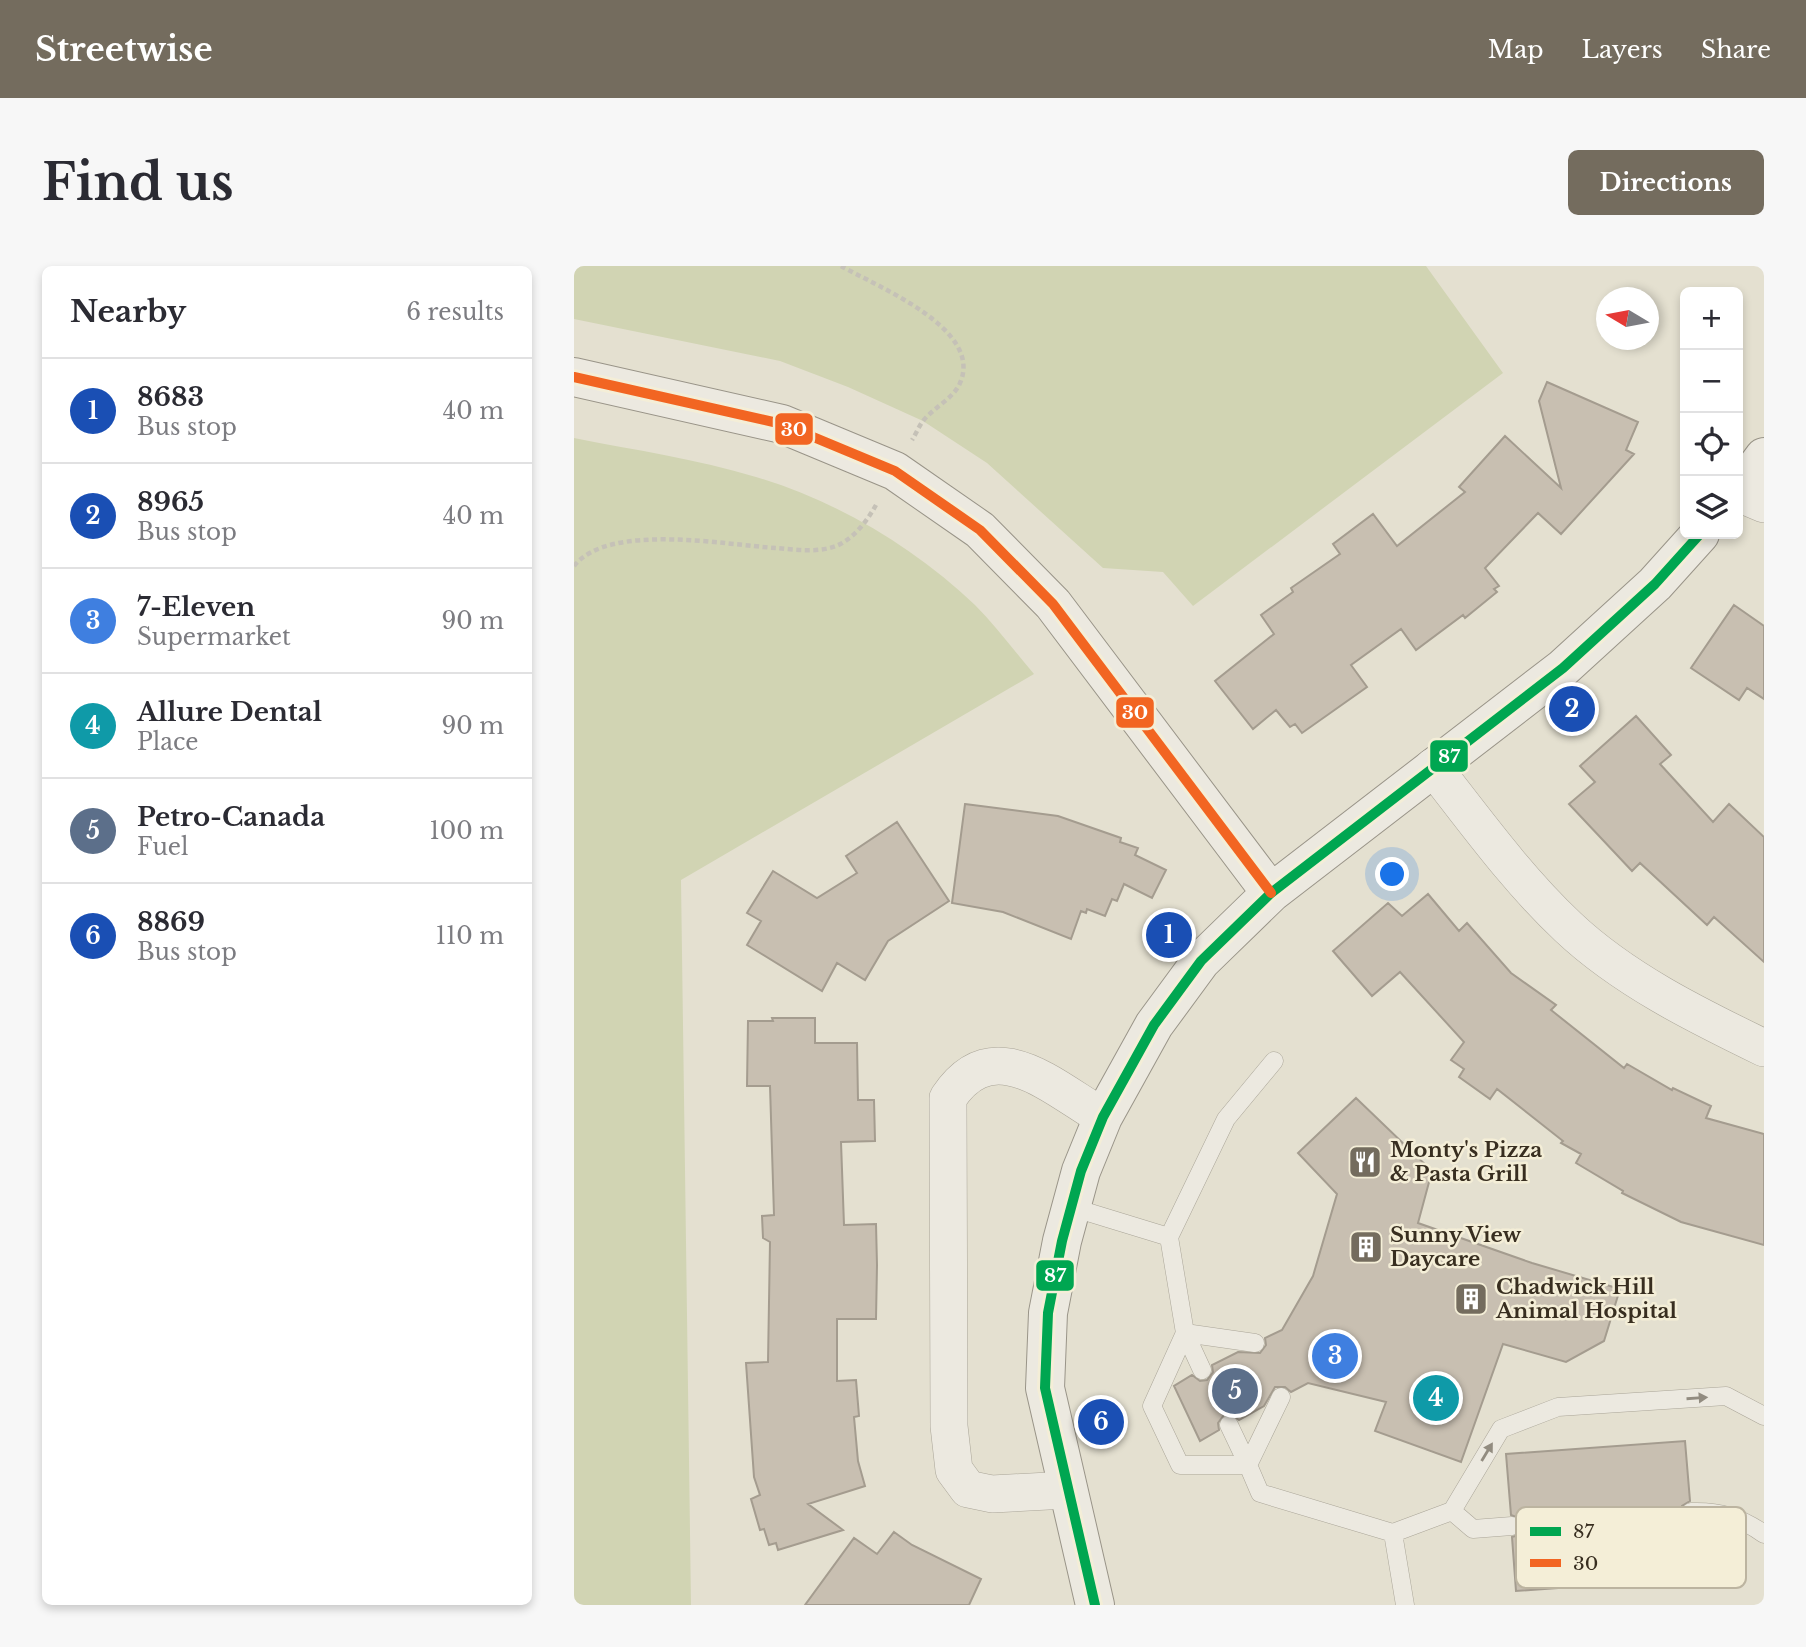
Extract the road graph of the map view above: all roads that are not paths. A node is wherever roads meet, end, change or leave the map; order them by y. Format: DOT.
graph roads {
  1 [pos="574,377"];
  2 [pos="1764,457"];
  3 [pos="1743,485"];
  4 [pos="1743,494"];
  5 [pos="1764,503"];
  6 [pos="1696,539"];
  7 [pos="1433,767"];
  8 [pos="1271,893"];
  9 [pos="1764,1048"];
  10 [pos="1274,1060"];
  11 [pos="1103,1117"];
  12 [pos="1071,1207"];
  13 [pos="1169,1237"];
  14 [pos="1185,1334"];
  15 [pos="1255,1343"];
  16 [pos="1202,1370"];
  17 [pos="1281,1397"];
  18 [pos="1764,1416"];
  19 [pos="1229,1425"];
  20 [pos="1248,1465"];
  21 [pos="1067,1490"];
  22 [pos="1451,1511"];
  23 [pos="1746,1524"];
  24 [pos="1512,1526"];
  25 [pos="1393,1533"];
  26 [pos="1764,1534"];
  27 [pos="1095,1605"];
  28 [pos="1405,1605"];
  1 -- 8 [label="street"];
  2 -- 3 [label="street"];
  4 -- 5 [label="street"];
  6 -- 7 [label="street"];
  7 -- 8 [label="street"];
  7 -- 9 [label="street"];
  8 -- 11 [label="street"];
  10 -- 13 [label="lane"];
  11 -- 12 [label="street"];
  11 -- 21 [label="street"];
  12 -- 13 [label="lane"];
  12 -- 21 [label="street"];
  13 -- 14 [label="lane"];
  14 -- 15 [label="lane"];
  14 -- 16 [label="lane"];
  14 -- 20 [label="lane"];
  17 -- 20 [label="lane"];
  22 -- 18 [label="lane, one-way"];
  19 -- 20 [label="lane"];
  20 -- 25 [label="lane"];
  21 -- 27 [label="street"];
  22 -- 24 [label="lane"];
  22 -- 25 [label="lane"];
  23 -- 26 [label="lane"];
  25 -- 28 [label="lane"];
}
